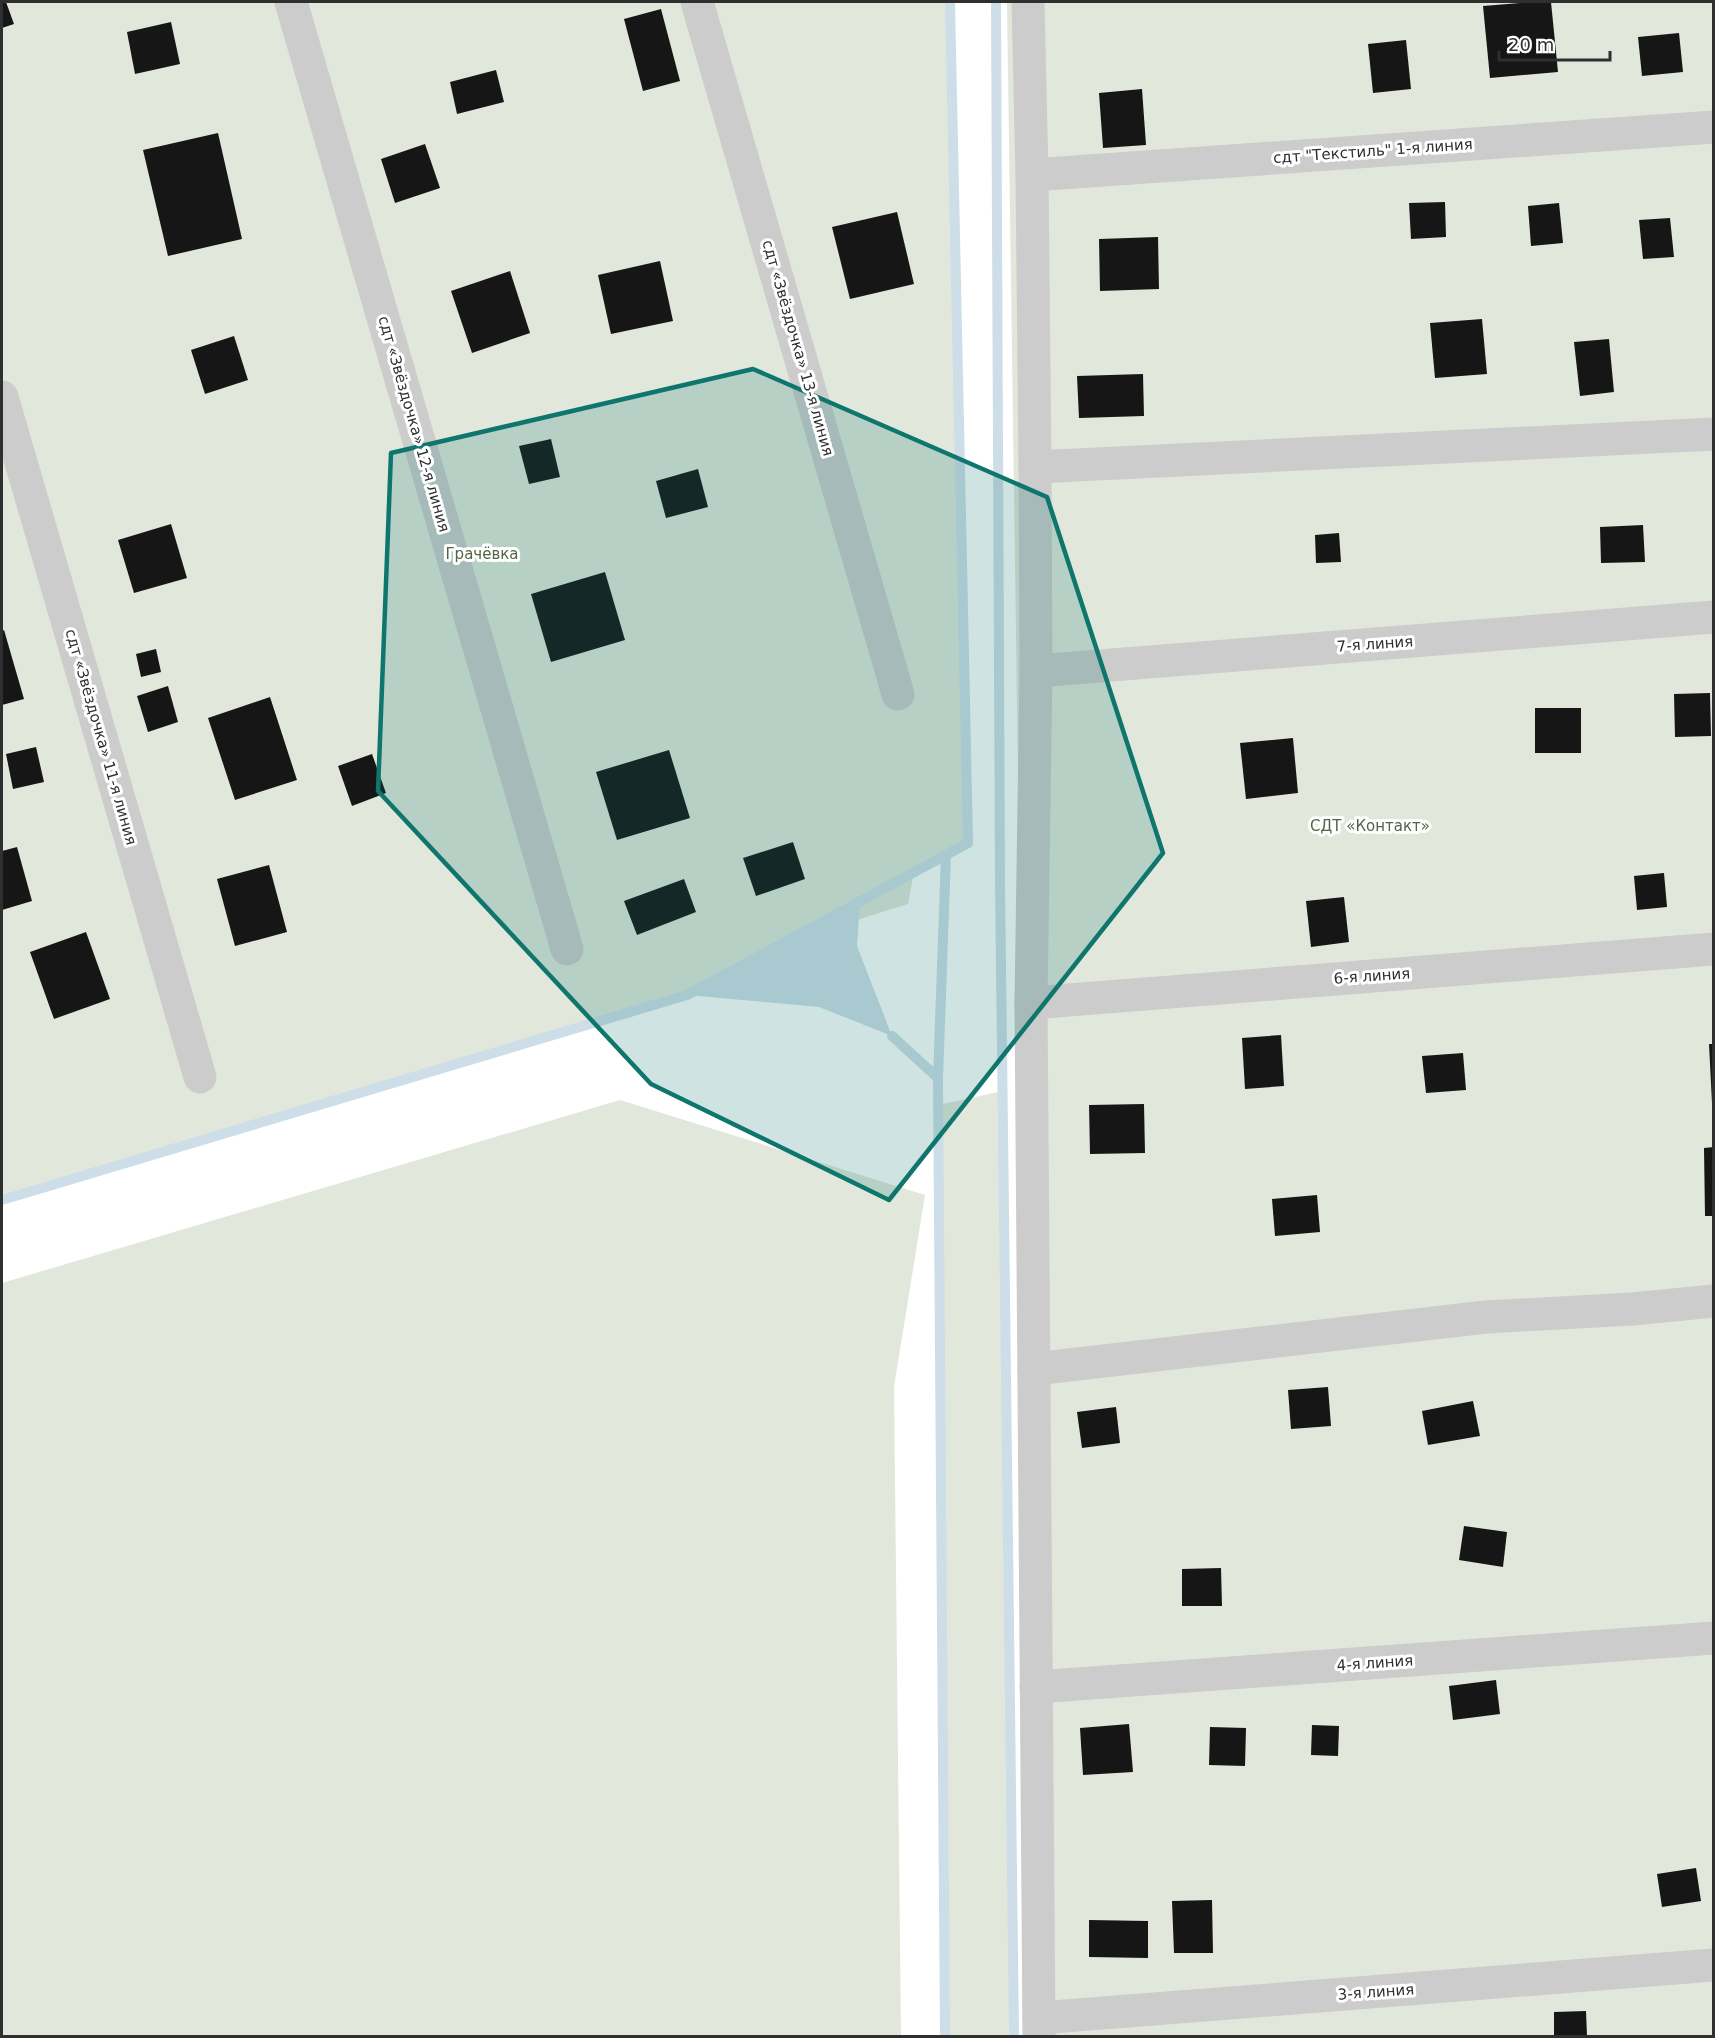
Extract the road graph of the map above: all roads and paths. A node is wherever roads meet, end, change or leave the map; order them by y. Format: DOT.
graph roads {
  1 [pos="291,2"];
  2 [pos="697,2"];
  3 [pos="1028,2"];
  4 [pos="1713,127"];
  5 [pos="1032,175"];
  6 [pos="2,397"];
  7 [pos="1713,434"];
  8 [pos="1035,467"];
  9 [pos="1713,617"];
  10 [pos="1036,670"];
  11 [pos="898,694"];
  12 [pos="567,949"];
  13 [pos="1713,949"];
  14 [pos="1031,1003"];
  15 [pos="200,1077"];
  16 [pos="1713,1301"];
  17 [pos="1034,1369"];
  18 [pos="1713,1638"];
  19 [pos="1036,1687"];
  20 [pos="1713,1965"];
  21 [pos="1039,2027"];
  1 -- 12 [label="street, сдт «Звёздочка» 12-я линия"];
  2 -- 11 [label="street, сдт «Звёздочка» 13-я линия"];
  3 -- 5 [label="street"];
  4 -- 5 [label="street, сдт \"Текстиль\" 1-я линия"];
  5 -- 8 [label="street"];
  6 -- 15 [label="street, сдт «Звёздочка» 11-я линия"];
  7 -- 8 [label="street"];
  8 -- 10 [label="street"];
  9 -- 10 [label="street, 7-я линия"];
  10 -- 14 [label="street"];
  13 -- 14 [label="street, 6-я линия"];
  14 -- 17 [label="street"];
  16 -- 17 [label="street"];
  17 -- 19 [label="street"];
  18 -- 19 [label="street, 4-я линия"];
  19 -- 21 [label="street"];
  20 -- 21 [label="street, 3-я линия"];
}
